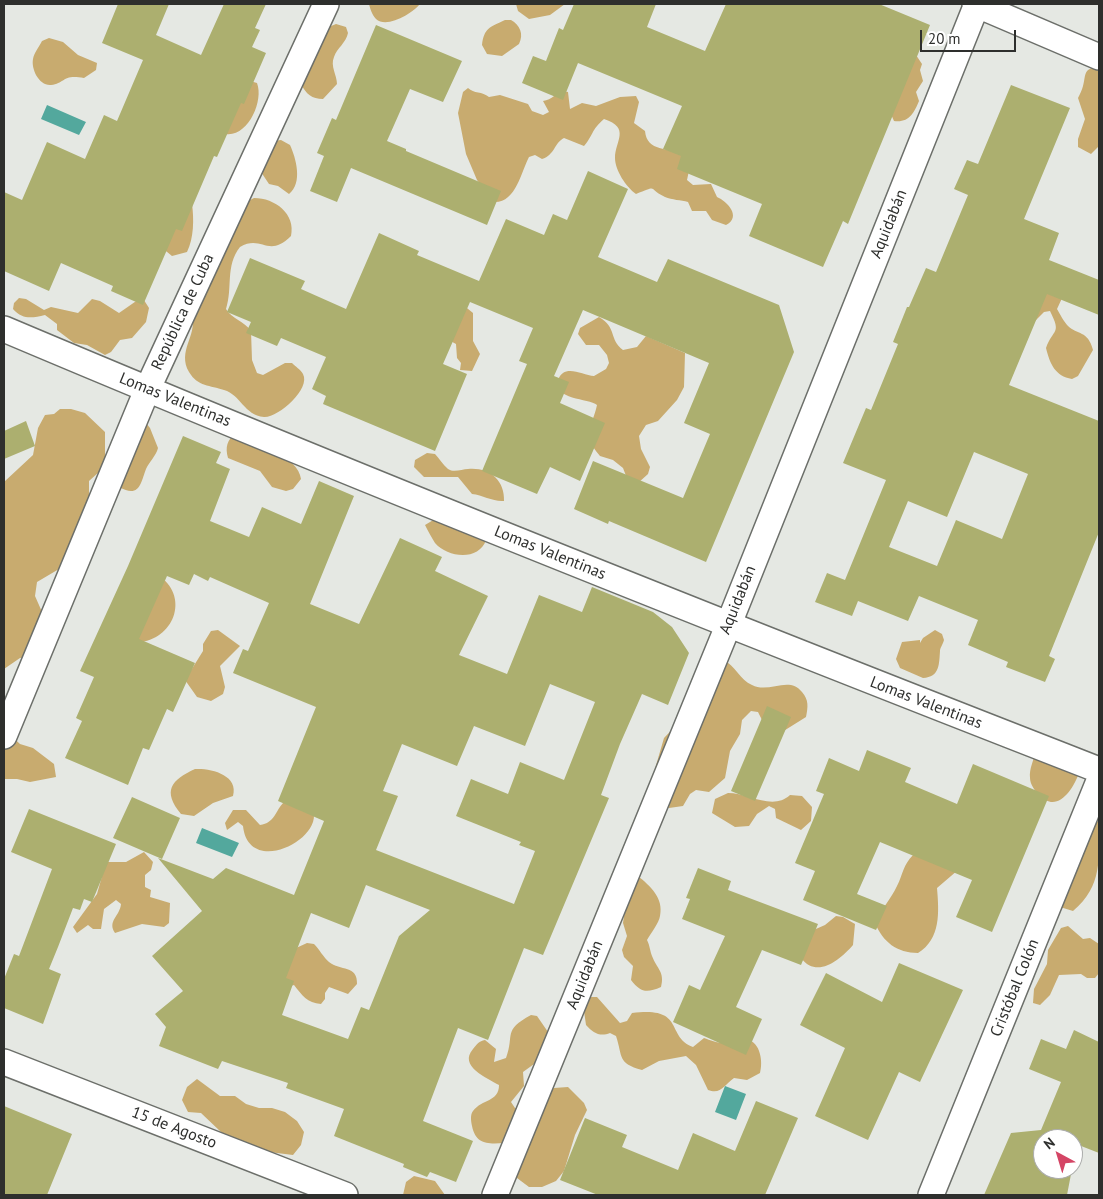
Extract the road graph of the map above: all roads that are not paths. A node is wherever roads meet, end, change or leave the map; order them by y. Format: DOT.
graph roads {
  1 [pos="326,4"];
  2 [pos="977,4"];
  3 [pos="1099,57"];
  4 [pos="4,329"];
  5 [pos="147,390"];
  6 [pos="728,626"];
  7 [pos="4,736"];
  8 [pos="1099,770"];
  9 [pos="1099,781"];
  10 [pos="4,1062"];
  11 [pos="345,1195"];
  12 [pos="495,1195"];
  13 [pos="931,1195"];
  1 -- 5 [label="street, República de Cuba"];
  2 -- 3 [label="street"];
  2 -- 6 [label="street, Aquidabán"];
  4 -- 5 [label="street, Lomas Valentinas"];
  5 -- 6 [label="street, Lomas Valentinas"];
  5 -- 7 [label="street, República de Cuba"];
  6 -- 8 [label="street, Lomas Valentinas"];
  6 -- 12 [label="street, Aquidabán"];
  9 -- 13 [label="street, Cristóbal Colón"];
  10 -- 11 [label="street, 15 de Agosto"];
}
